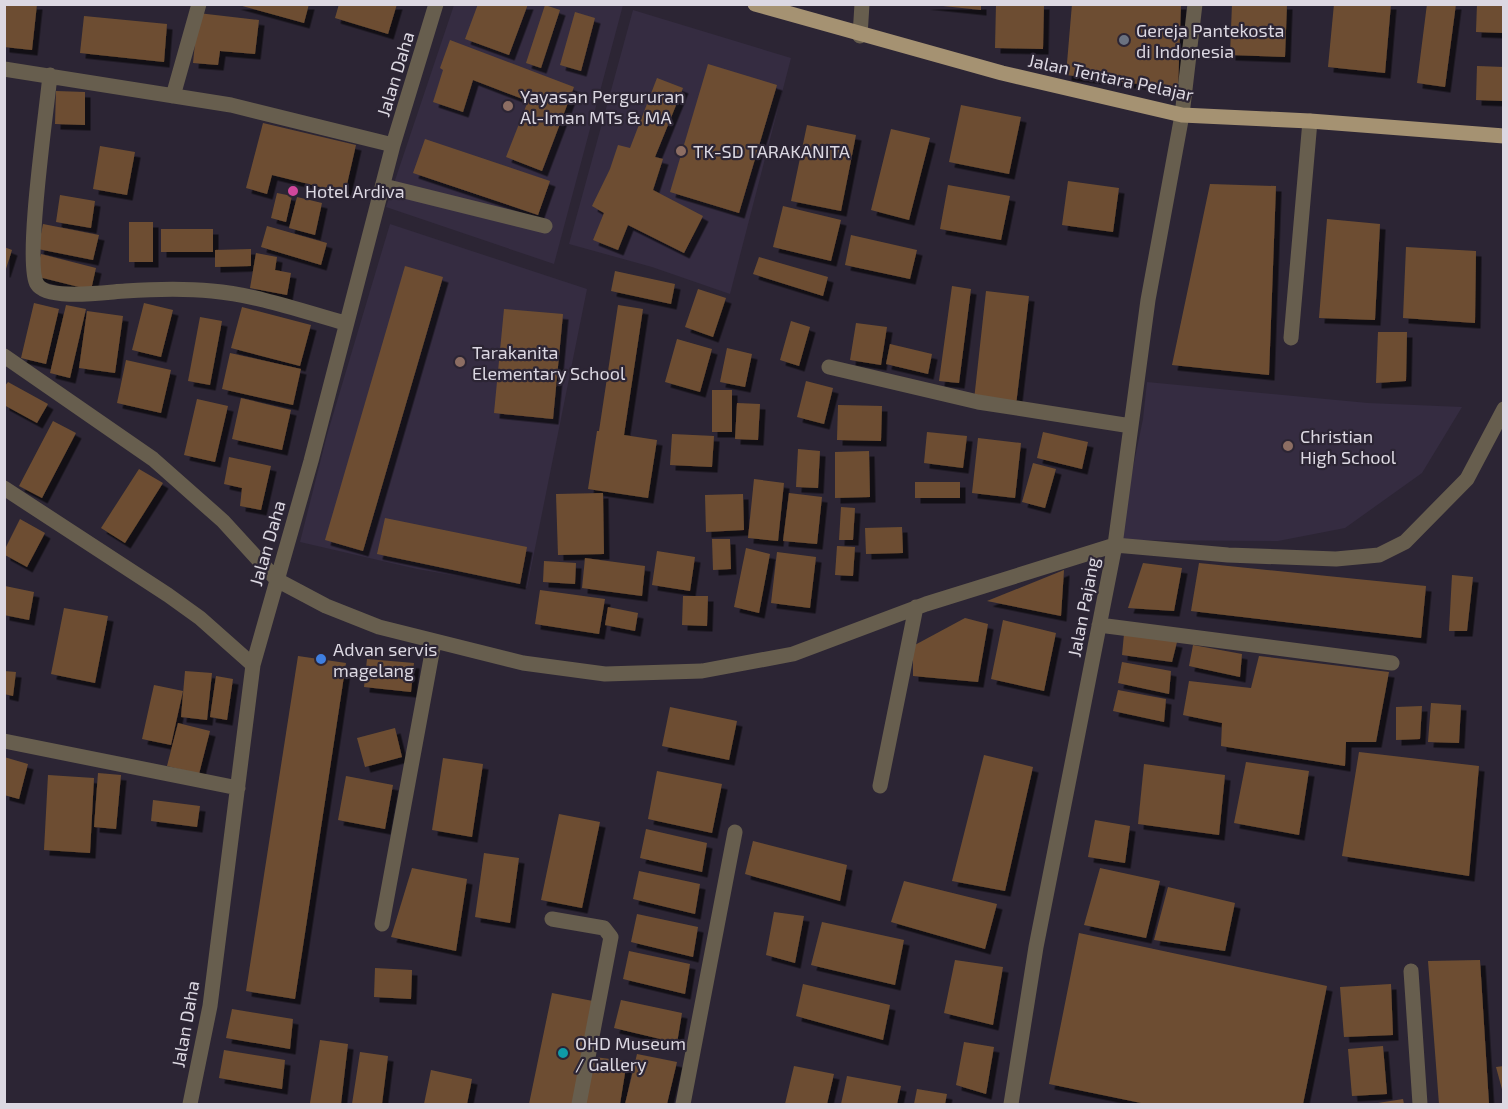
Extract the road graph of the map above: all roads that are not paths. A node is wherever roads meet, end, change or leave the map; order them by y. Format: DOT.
graph roads {
  1 [pos="199,4"];
  2 [pos="436,4"];
  3 [pos="755,4"];
  4 [pos="862,4"];
  5 [pos="1195,4"];
  6 [pos="860,36"];
  7 [pos="4,69"];
  8 [pos="50,75"];
  9 [pos="173,96"];
  10 [pos="1182,115"];
  11 [pos="1310,121"];
  12 [pos="1503,136"];
  13 [pos="393,144"];
  14 [pos="384,186"];
  15 [pos="545,226"];
  16 [pos="345,323"];
  17 [pos="1291,338"];
  18 [pos="4,356"];
  19 [pos="829,367"];
  20 [pos="1503,413"];
  21 [pos="1131,426"];
  22 [pos="4,488"];
  23 [pos="1115,545"];
  24 [pos="277,580"];
  25 [pos="916,607"];
  26 [pos="1099,625"];
  27 [pos="435,642"];
  28 [pos="1392,663"];
  29 [pos="253,665"];
  30 [pos="4,741"];
  31 [pos="880,786"];
  32 [pos="238,788"];
  33 [pos="735,832"];
  34 [pos="552,919"];
  35 [pos="382,924"];
  36 [pos="1411,971"];
  37 [pos="190,1104"];
  38 [pos="579,1104"];
  39 [pos="683,1104"];
  40 [pos="1011,1104"];
  41 [pos="1420,1104"];
  1 -- 9 [label="street"];
  2 -- 13 [label="street, Jalan Daha"];
  3 -- 6 [label="main road, Jalan Tentara Pelajar"];
  4 -- 6 [label="street"];
  5 -- 10 [label="street, Jalan Pajang"];
  6 -- 10 [label="main road, Jalan Tentara Pelajar"];
  7 -- 8 [label="street"];
  8 -- 9 [label="street"];
  8 -- 16 [label="street"];
  9 -- 13 [label="street"];
  10 -- 11 [label="main road, Jalan Tentara Pelajar"];
  10 -- 21 [label="street, Jalan Pajang"];
  11 -- 12 [label="main road, Jalan Tentara Pelajar"];
  11 -- 17 [label="street"];
  13 -- 14 [label="street, Jalan Daha"];
  14 -- 15 [label="street"];
  14 -- 16 [label="street, Jalan Daha"];
  16 -- 24 [label="street, Jalan Daha"];
  18 -- 24 [label="street"];
  19 -- 21 [label="street"];
  20 -- 23 [label="street"];
  21 -- 23 [label="street, Jalan Pajang"];
  22 -- 29 [label="street"];
  23 -- 25 [label="street"];
  23 -- 26 [label="street, Jalan Pajang"];
  24 -- 27 [label="street"];
  24 -- 29 [label="street, Jalan Daha"];
  25 -- 27 [label="street"];
  25 -- 31 [label="street"];
  26 -- 28 [label="street"];
  26 -- 40 [label="street, Jalan Pajang"];
  27 -- 35 [label="street"];
  29 -- 32 [label="street, Jalan Daha"];
  30 -- 32 [label="street"];
  32 -- 37 [label="street, Jalan Daha"];
  33 -- 39 [label="street"];
  34 -- 38 [label="street"];
  36 -- 41 [label="street"];
}
